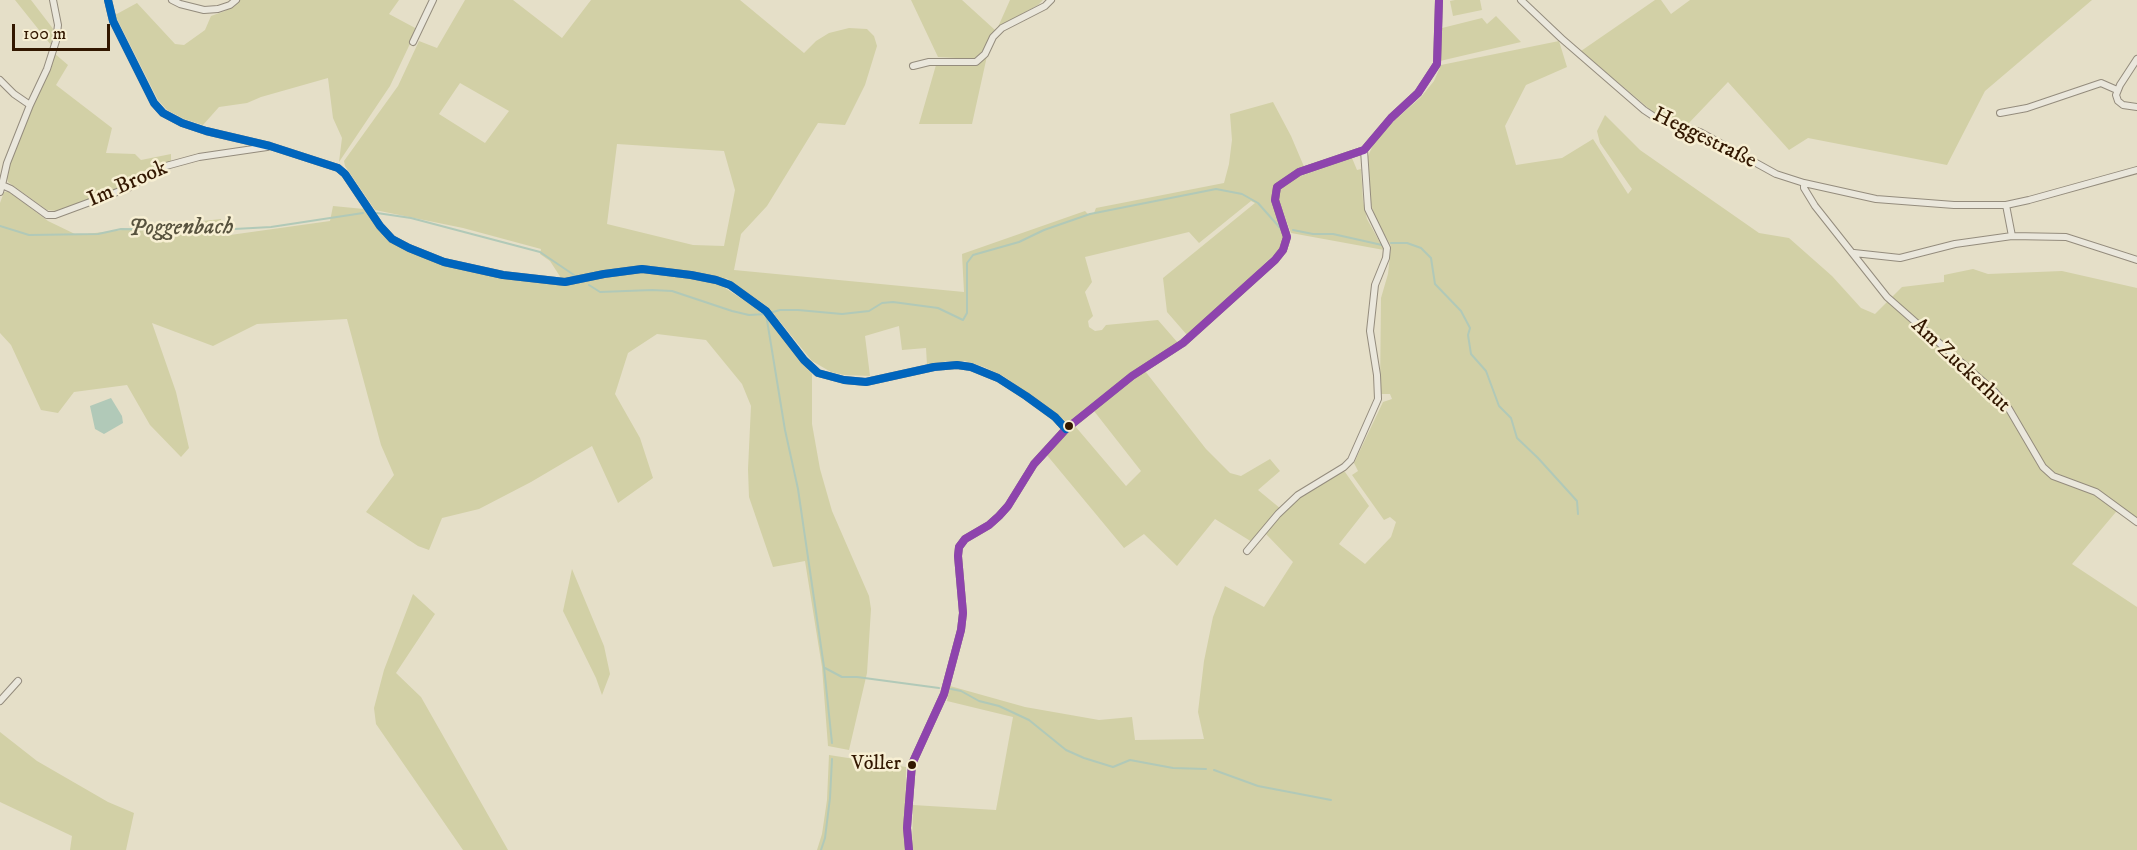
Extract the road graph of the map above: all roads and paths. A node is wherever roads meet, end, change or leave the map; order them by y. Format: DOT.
graph roads {
  1 [pos="53,0"];
  2 [pos="108,0"];
  3 [pos="172,0"];
  4 [pos="236,0"];
  5 [pos="433,0"];
  6 [pos="1051,0"];
  7 [pos="1439,0"];
  8 [pos="1521,0"];
  9 [pos="413,42"];
  10 [pos="2137,59"];
  11 [pos="913,66"];
  12 [pos="0,80"];
  13 [pos="2117,90"];
  14 [pos="30,105"];
  15 [pos="2137,107"];
  16 [pos="2000,112"];
  17 [pos="270,146"];
  18 [pos="1364,150"];
  19 [pos="2137,170"];
  20 [pos="1804,183"];
  21 [pos="1,189"];
  22 [pos="2006,204"];
  23 [pos="2012,236"];
  24 [pos="1854,253"];
  25 [pos="2137,260"];
  26 [pos="1066,429"];
  27 [pos="2137,522"];
  28 [pos="1247,551"];
  29 [pos="18,681"];
  30 [pos="0,701"];
  31 [pos="909,850"];
  1 -- 14 [label="street"];
  2 -- 17 [label="street"];
  3 -- 4 [label="street"];
  5 -- 9 [label="street"];
  6 -- 11 [label="street"];
  7 -- 18 [label="street"];
  8 -- 20 [label="street, Heggestraße"];
  10 -- 13 [label="street"];
  12 -- 14 [label="street"];
  13 -- 15 [label="street"];
  13 -- 16 [label="street"];
  14 -- 21 [label="street"];
  17 -- 21 [label="street, Im Brook"];
  17 -- 26 [label="street"];
  18 -- 26 [label="street"];
  18 -- 28 [label="street"];
  19 -- 22 [label="street, Heggestraße"];
  20 -- 22 [label="street, Heggestraße"];
  20 -- 24 [label="street, Am Zuckerhut"];
  22 -- 23 [label="street"];
  23 -- 24 [label="street"];
  23 -- 25 [label="street"];
  24 -- 27 [label="street, Am Zuckerhut"];
  26 -- 31 [label="street"];
  29 -- 30 [label="street"];
}
